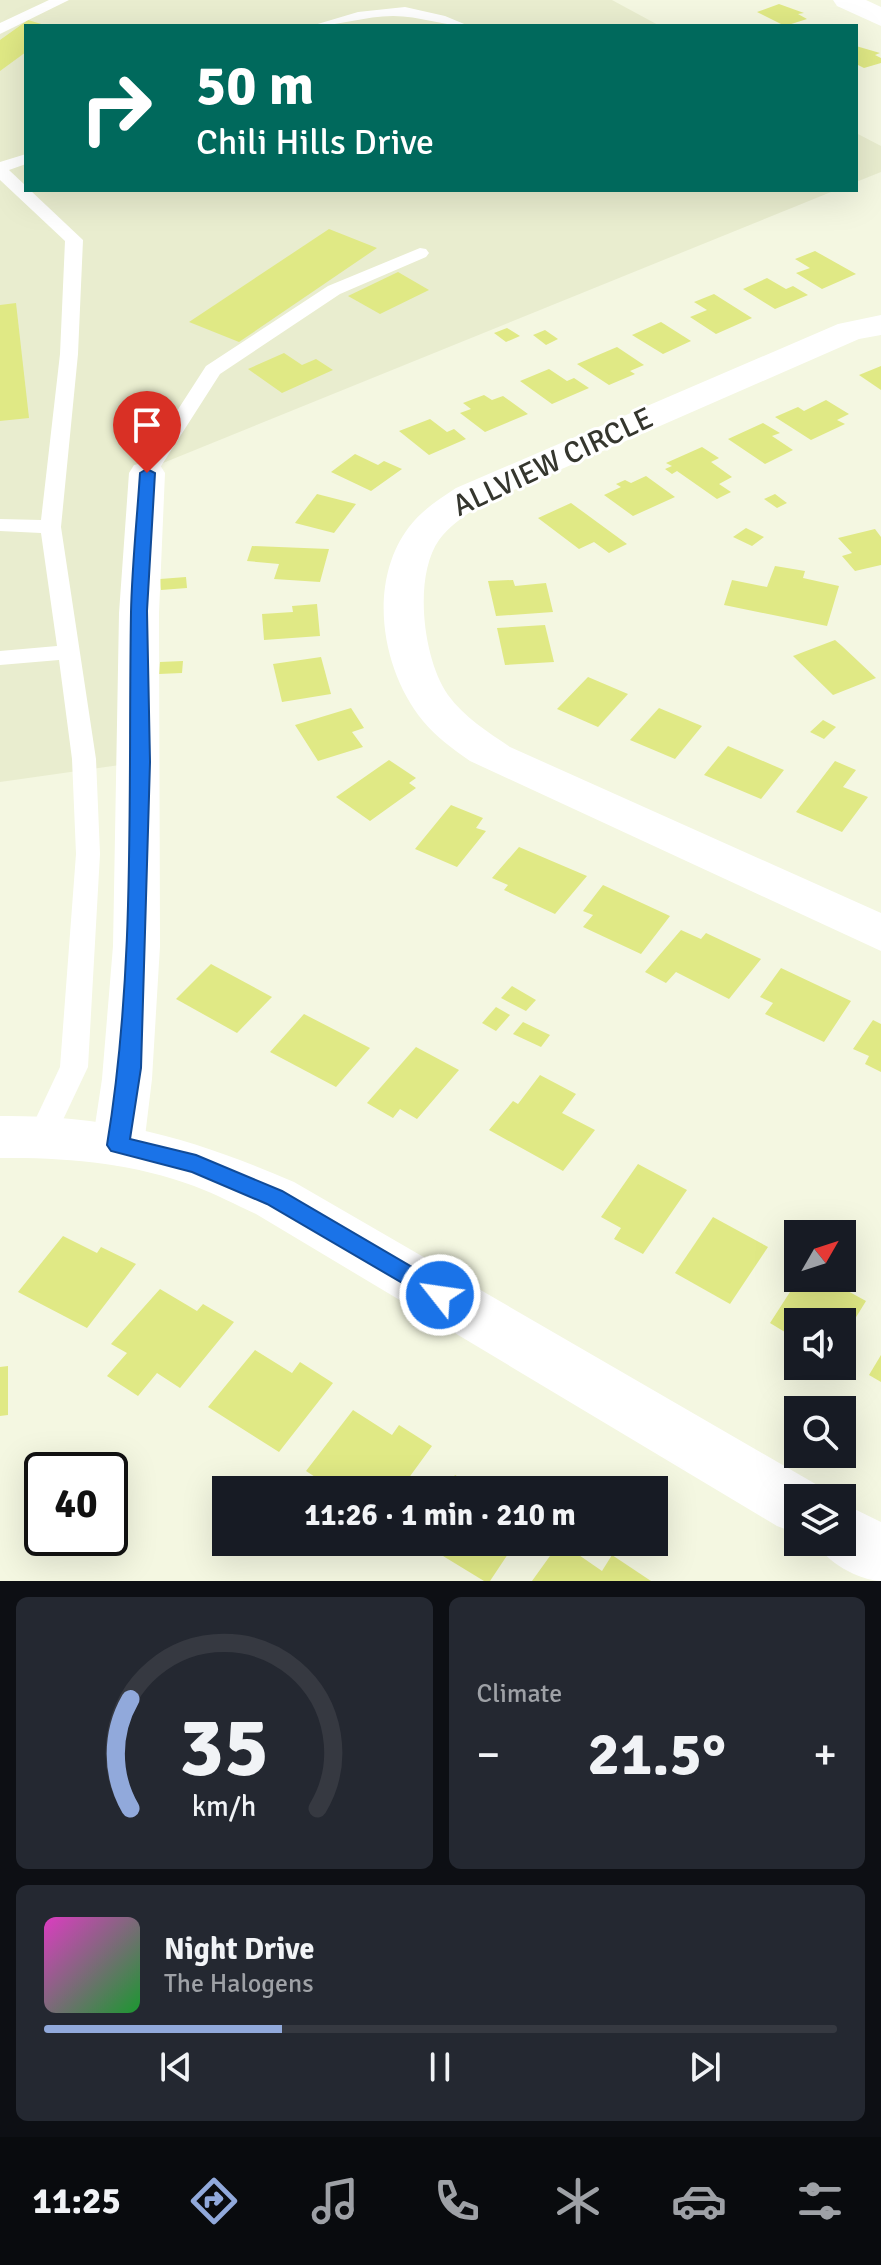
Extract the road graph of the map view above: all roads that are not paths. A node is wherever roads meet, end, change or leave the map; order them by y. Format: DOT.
graph roads {
  1 [pos="62,0"];
  2 [pos="846,0"];
  3 [pos="881,18"];
  4 [pos="326,24"];
  5 [pos="457,24"];
  6 [pos="0,30"];
  7 [pos="24,160"];
  8 [pos="0,169"];
  9 [pos="420,253"];
  10 [pos="881,325"];
  11 [pos="147,473"];
  12 [pos="0,525"];
  13 [pos="51,527"];
  14 [pos="69,652"];
  15 [pos="0,658"];
  16 [pos="881,933"];
  17 [pos="21,1136"];
  18 [pos="118,1145"];
  19 [pos="784,1498"];
  20 [pos="856,1540"];
  21 [pos="881,1555"];
  1 -- 6 [label="lane"];
  2 -- 3 [label="street"];
  4 -- 5 [label="lane"];
  7 -- 8 [label="lane"];
  8 -- 13 [label="lane"];
  9 -- 11 [label="lane"];
  10 -- 16 [label="street, ALLVIEW CIRCLE"];
  11 -- 18 [label="street"];
  12 -- 13 [label="lane"];
  13 -- 14 [label="lane"];
  14 -- 15 [label="lane"];
  14 -- 17 [label="lane"];
  17 -- 18 [label="street"];
  18 -- 19 [label="street"];
  20 -- 21 [label="street"];
}
